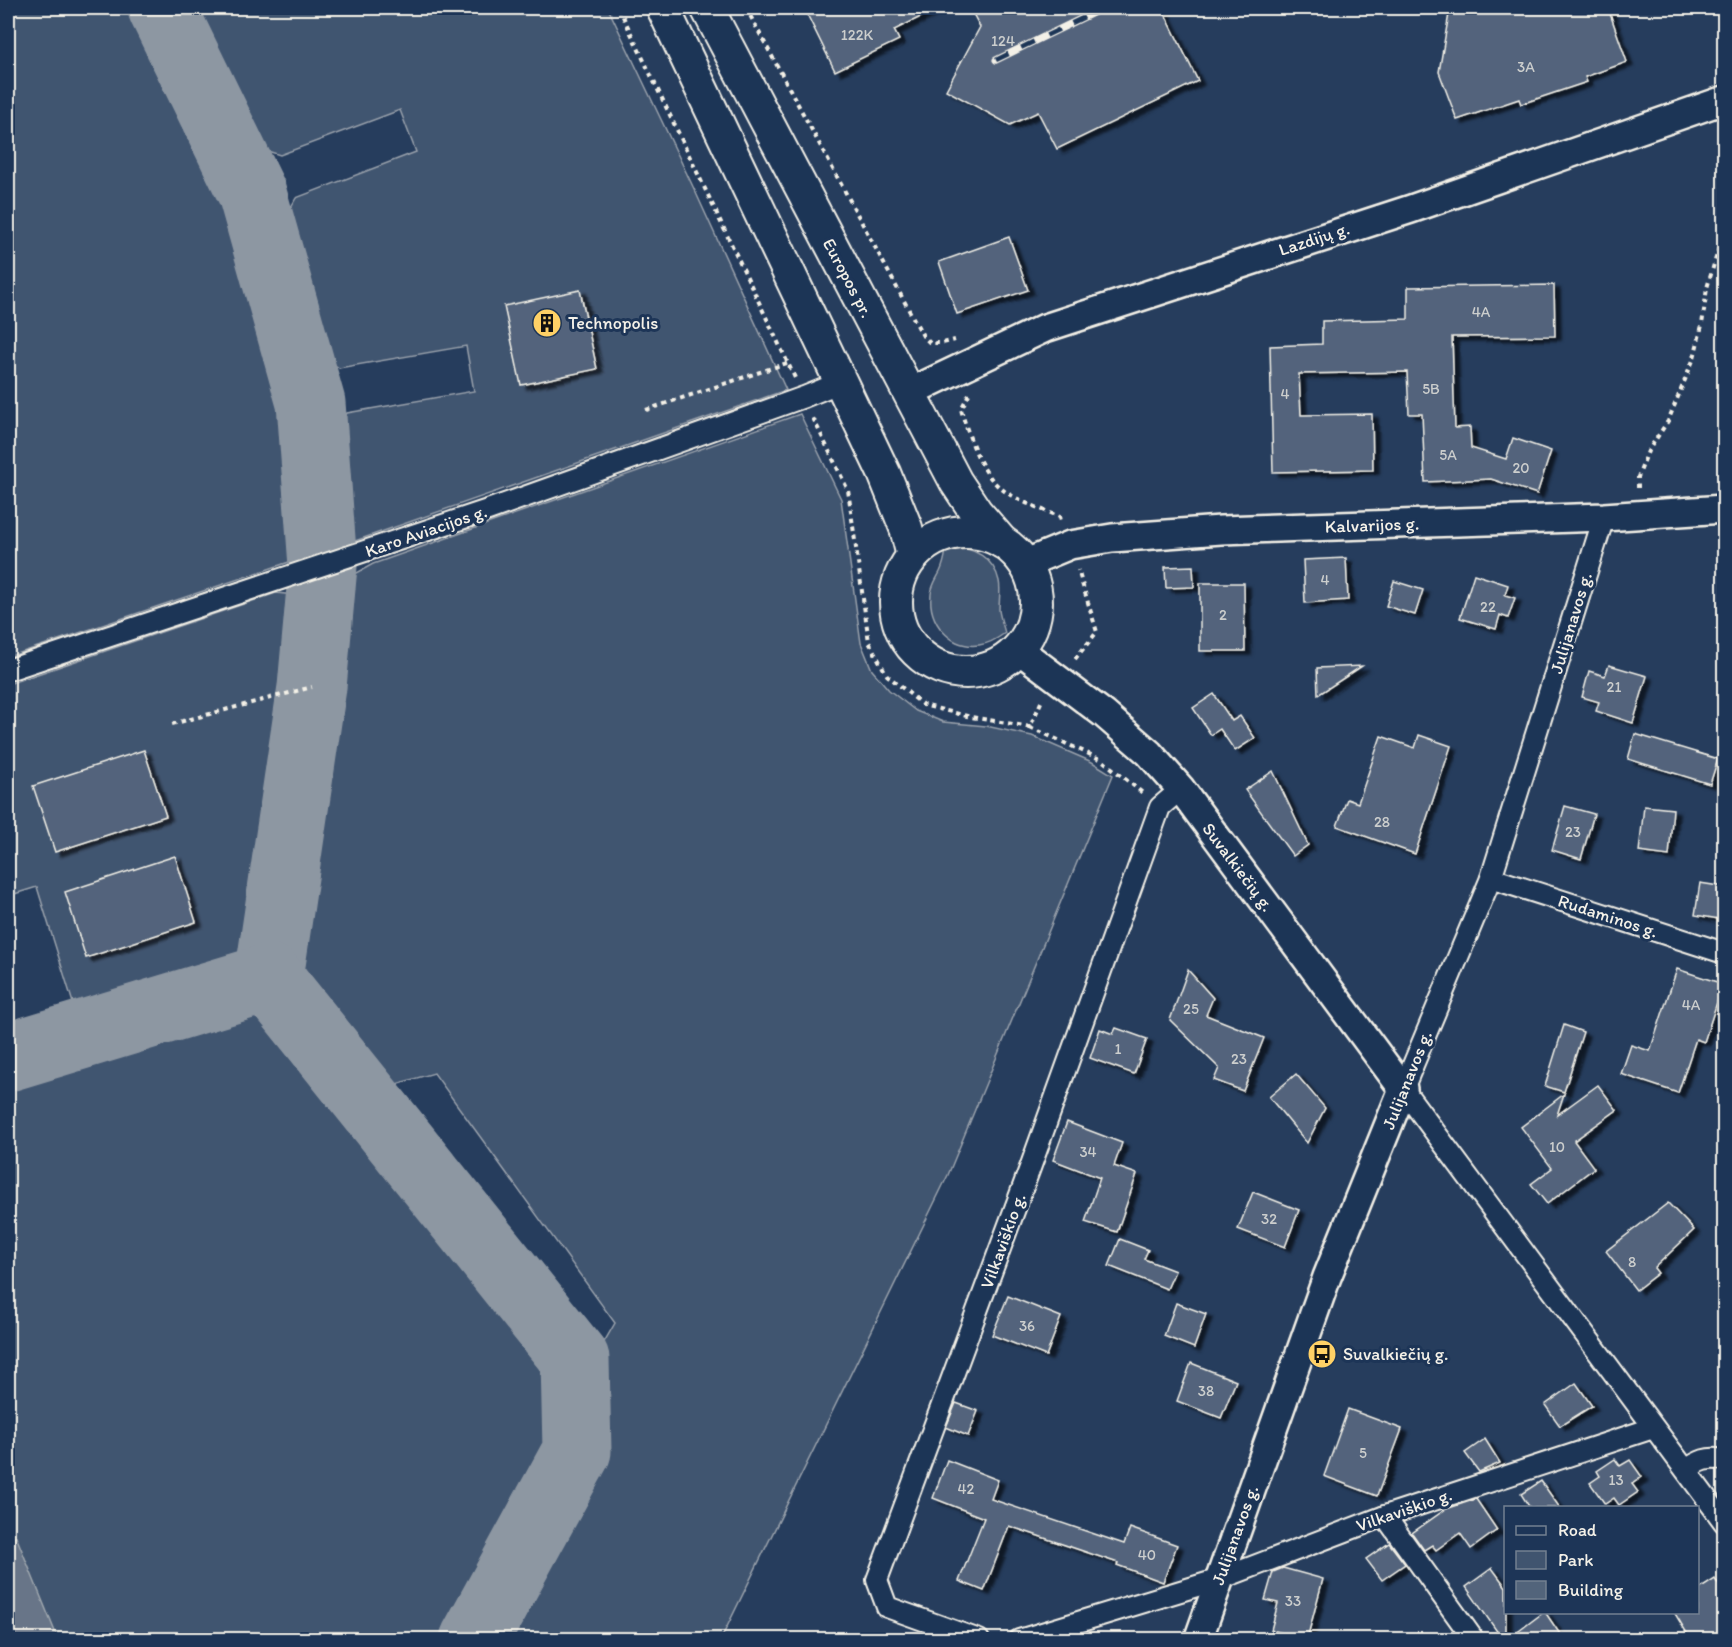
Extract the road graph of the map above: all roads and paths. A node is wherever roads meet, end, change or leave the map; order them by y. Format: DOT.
graph roads {
  1 [pos="663,8"];
  2 [pos="707,8"];
  3 [pos="1725,100"];
  4 [pos="1725,230"];
  5 [pos="787,363"];
  6 [pos="841,382"];
  7 [pos="910,392"];
  8 [pos="646,410"];
  9 [pos="1725,509"];
  10 [pos="1637,515"];
  11 [pos="1604,517"];
  12 [pos="1001,541"];
  13 [pos="913,556"];
  14 [pos="1024,564"];
  15 [pos="1018,649"];
  16 [pos="8,670"];
  17 [pos="312,687"];
  18 [pos="172,724"];
  19 [pos="1030,727"];
  20 [pos="1181,789"];
  21 [pos="1160,807"];
  22 [pos="1491,878"];
  23 [pos="1725,953"];
  24 [pos="1403,1089"];
  25 [pos="1653,1428"];
  26 [pos="1725,1460"];
  27 [pos="1686,1470"];
  28 [pos="1384,1516"];
  29 [pos="1725,1522"];
  30 [pos="1220,1579"];
  31 [pos="979,1640"];
  32 [pos="1019,1640"];
  33 [pos="1198,1640"];
  34 [pos="1474,1640"];
  1 -- 6 [label="main road"];
  2 -- 7 [label="main road, Europos pr."];
  3 -- 7 [label="main road, Lazdijų g."];
  4 -- 10 [label="path"];
  5 -- 8 [label="path"];
  6 -- 13 [label="main road"];
  6 -- 16 [label="street, Karo Aviacijos g."];
  7 -- 12 [label="main road, Europos pr."];
  9 -- 10 [label="main road, Kalvarijos g."];
  10 -- 11 [label="main road, Kalvarijos g."];
  11 -- 14 [label="main road, Kalvarijos g."];
  11 -- 22 [label="street, Julijanavos g."];
  12 -- 13 [label="main road, Europos pr."];
  12 -- 14 [label="main road, Europos pr."];
  13 -- 15 [label="main road, Europos pr."];
  14 -- 15 [label="main road, Europos pr."];
  15 -- 20 [label="main road, Suvalkiečių g."];
  17 -- 18 [label="path"];
  19 -- 21 [label="path"];
  20 -- 21 [label="street, Vilkaviškio g."];
  20 -- 24 [label="main road, Suvalkiečių g."];
  21 -- 31 [label="street, Vilkaviškio g."];
  22 -- 23 [label="street, Rudaminos g."];
  22 -- 24 [label="street, Julijanavos g."];
  24 -- 25 [label="street, Suvalkiečių g."];
  24 -- 30 [label="main road, Julijanavos g."];
  25 -- 27 [label="street, Suvalkiečių g."];
  25 -- 28 [label="street, Vilkaviškio g."];
  26 -- 27 [label="street"];
  27 -- 29 [label="street, Suvalkiečių g."];
  28 -- 30 [label="street, Vilkaviškio g."];
  28 -- 34 [label="street"];
  30 -- 32 [label="street, Vilkaviškio g."];
  30 -- 33 [label="main road, Julijanavos g."];
}
